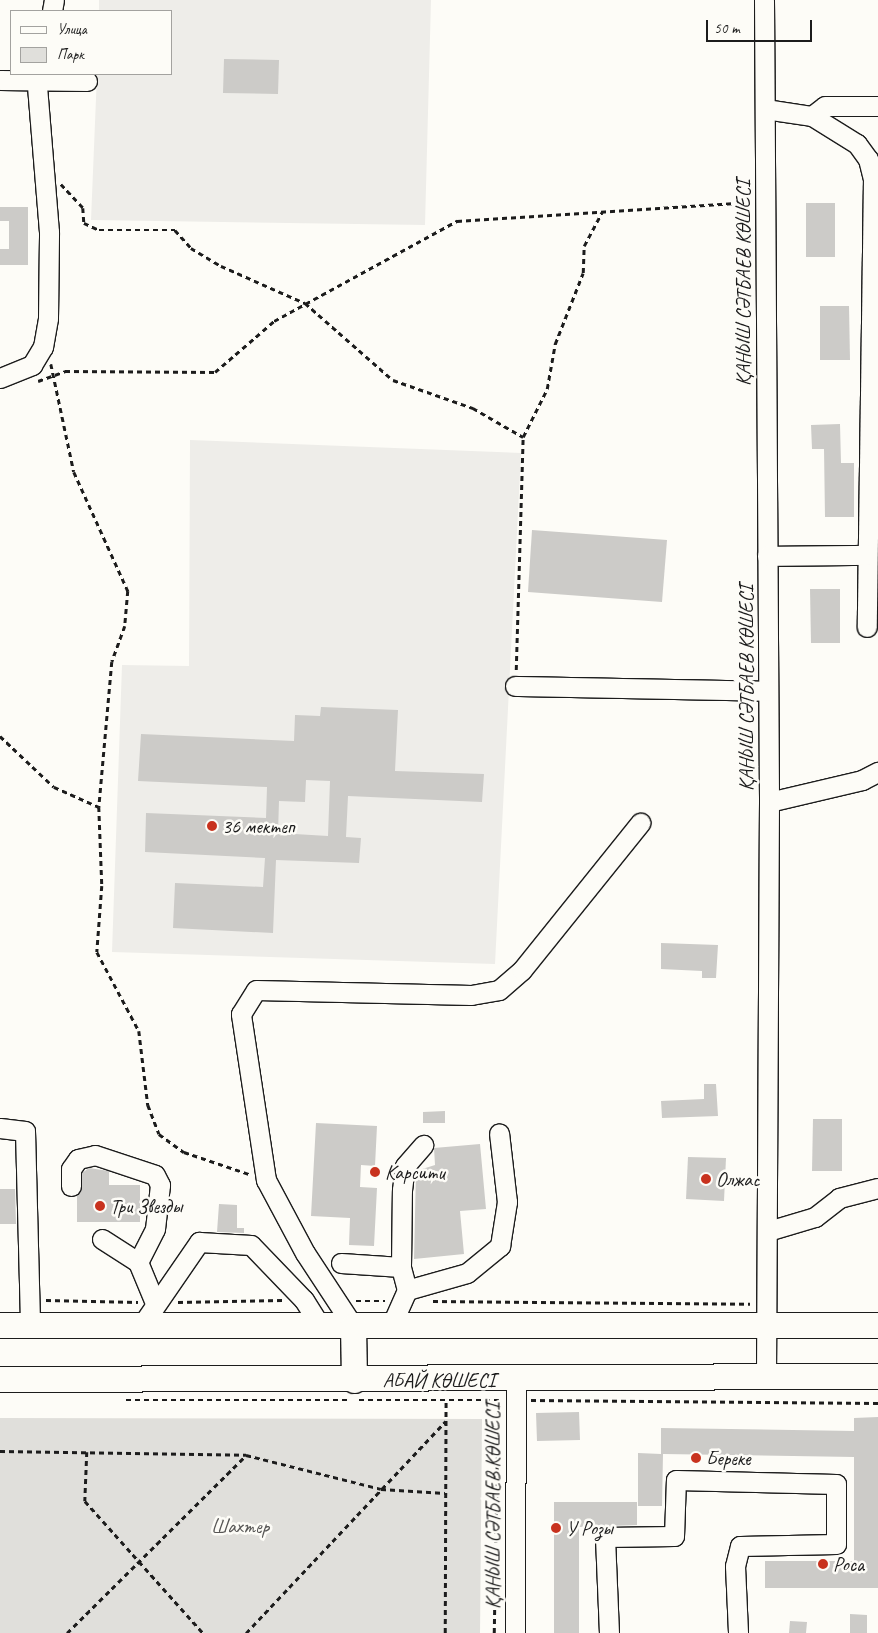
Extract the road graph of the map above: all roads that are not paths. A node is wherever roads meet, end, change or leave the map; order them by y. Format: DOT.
graph roads {
  1 [pos="764,0"];
  2 [pos="35,77"];
  3 [pos="0,80"];
  4 [pos="87,81"];
  5 [pos="878,106"];
  6 [pos="765,109"];
  7 [pos="812,116"];
  8 [pos="0,378"];
  9 [pos="867,555"];
  10 [pos="767,556"];
  11 [pos="867,627"];
  12 [pos="515,686"];
  13 [pos="768,691"];
  14 [pos="878,772"];
  15 [pos="769,802"];
  16 [pos="640,822"];
  17 [pos="0,1128"];
  18 [pos="499,1133"];
  19 [pos="423,1145"];
  20 [pos="71,1186"];
  21 [pos="878,1188"];
  22 [pos="768,1231"];
  23 [pos="102,1239"];
  24 [pos="138,1262"];
  25 [pos="341,1264"];
  26 [pos="401,1267"];
  27 [pos="407,1290"];
  28 [pos="154,1302"];
  29 [pos="0,1324"];
  30 [pos="30,1325"];
  31 [pos="142,1325"];
  32 [pos="878,1325"];
  33 [pos="320,1326"];
  34 [pos="353,1326"];
  35 [pos="391,1326"];
  36 [pos="768,1326"];
  37 [pos="766,1376"];
  38 [pos="878,1376"];
  39 [pos="0,1378"];
  40 [pos="354,1380"];
  41 [pos="510,1393"];
  42 [pos="515,1633"];
  43 [pos="609,1633"];
  44 [pos="738,1633"];
  1 -- 6 [label="street, ҚАНЫШ СӘТБАЕВ КӨШЕСІ"];
  2 -- 3 [label="street"];
  2 -- 4 [label="street"];
  2 -- 8 [label="street"];
  5 -- 7 [label="street"];
  6 -- 7 [label="street"];
  6 -- 10 [label="street, ҚАНЫШ СӘТБАЕВ КӨШЕСІ"];
  7 -- 9 [label="street"];
  9 -- 10 [label="street"];
  9 -- 11 [label="street"];
  10 -- 13 [label="street, ҚАНЫШ СӘТБАЕВ КӨШЕСІ"];
  12 -- 13 [label="street"];
  13 -- 15 [label="street, ҚАНЫШ СӘТБАЕВ КӨШЕСІ"];
  14 -- 15 [label="street"];
  15 -- 22 [label="street, ҚАНЫШ СӘТБАЕВ КӨШЕСІ"];
  16 -- 34 [label="street"];
  17 -- 30 [label="street"];
  18 -- 27 [label="street"];
  19 -- 26 [label="street"];
  20 -- 24 [label="street"];
  21 -- 22 [label="street"];
  22 -- 36 [label="street, ҚАНЫШ СӘТБАЕВ КӨШЕСІ"];
  23 -- 24 [label="street"];
  24 -- 28 [label="street"];
  25 -- 26 [label="street"];
  26 -- 27 [label="street"];
  27 -- 35 [label="street"];
  28 -- 31 [label="street"];
  28 -- 33 [label="street"];
  29 -- 30 [label="main road"];
  30 -- 31 [label="main road"];
  31 -- 33 [label="main road"];
  32 -- 36 [label="main road"];
  33 -- 34 [label="main road"];
  34 -- 35 [label="main road"];
  34 -- 40 [label="main road"];
  35 -- 36 [label="main road"];
  36 -- 37 [label="street, ҚАНЫШ СӘТБАЕВ КӨШЕСІ"];
  37 -- 38 [label="main road, АБАЙ КӨШЕСІ"];
  37 -- 41 [label="main road, АБАЙ КӨШЕСІ"];
  39 -- 40 [label="main road, АБАЙ КӨШЕСІ"];
  40 -- 41 [label="main road, АБАЙ КӨШЕСІ"];
  41 -- 42 [label="street, ҚАНЫШ СӘТБАЕВ КӨШЕСІ"];
  43 -- 44 [label="street"];
}
